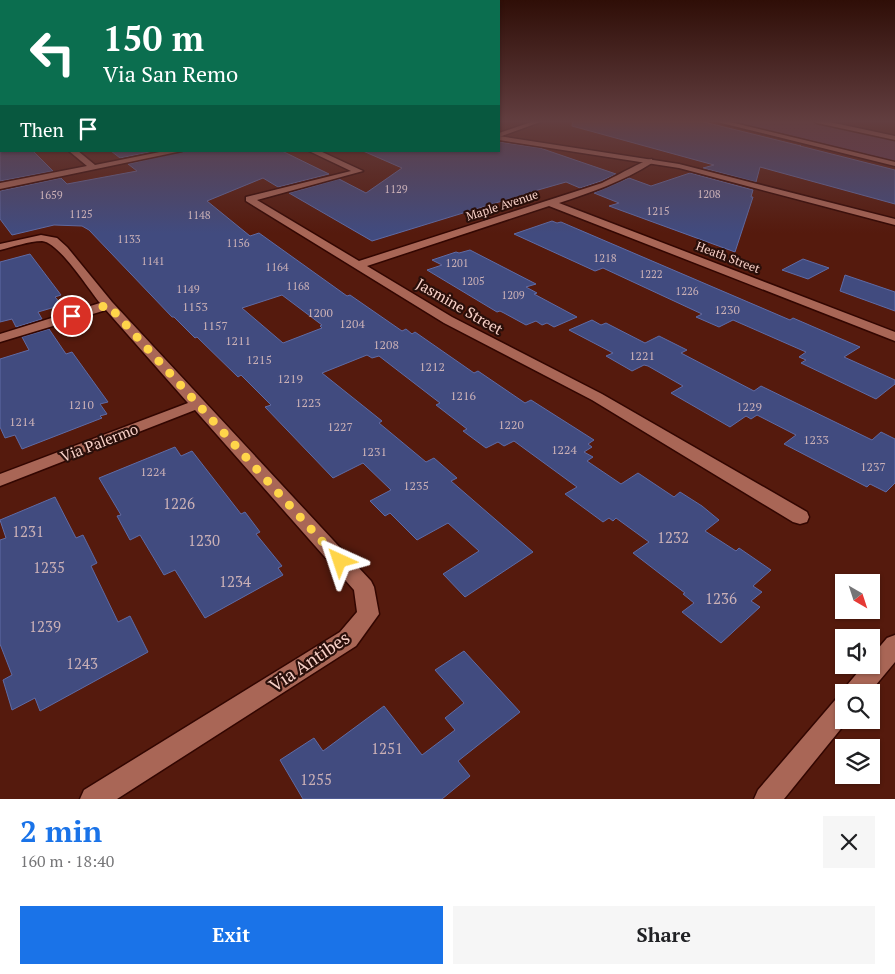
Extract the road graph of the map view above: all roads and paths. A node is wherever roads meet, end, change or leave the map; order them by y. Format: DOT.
graph roads {
  1 [pos="82,158"];
  2 [pos="142,158"];
  3 [pos="330,158"];
  4 [pos="633,158"];
  5 [pos="872,158"];
  6 [pos="649,161"];
  7 [pos="895,164"];
  8 [pos="94,168"];
  9 [pos="0,186"];
  10 [pos="550,202"];
  11 [pos="895,222"];
  12 [pos="0,247"];
  13 [pos="358,265"];
  14 [pos="108,305"];
  15 [pos="895,337"];
  16 [pos="0,338"];
  17 [pos="198,404"];
  18 [pos="0,480"];
  19 [pos="800,517"];
  20 [pos="895,645"];
  21 [pos="863,684"];
  22 [pos="835,718"];
  23 [pos="93,799"];
  24 [pos="768,799"];
  1 -- 8 [label="street"];
  2 -- 8 [label="street"];
  3 -- 13 [label="street, Jasmine Street"];
  4 -- 6 [label="street"];
  5 -- 7 [label="street"];
  6 -- 10 [label="street, Maple Avenue"];
  6 -- 11 [label="street"];
  8 -- 9 [label="street"];
  10 -- 13 [label="street, Maple Avenue"];
  10 -- 15 [label="street, Heath Street"];
  12 -- 14 [label="street, Via Antibes"];
  13 -- 19 [label="street, Jasmine Street"];
  14 -- 16 [label="street"];
  14 -- 17 [label="street, Via Antibes"];
  17 -- 18 [label="street, Via Palermo"];
  17 -- 23 [label="street, Via Antibes"];
  20 -- 21 [label="street"];
  22 -- 24 [label="street"];
}
